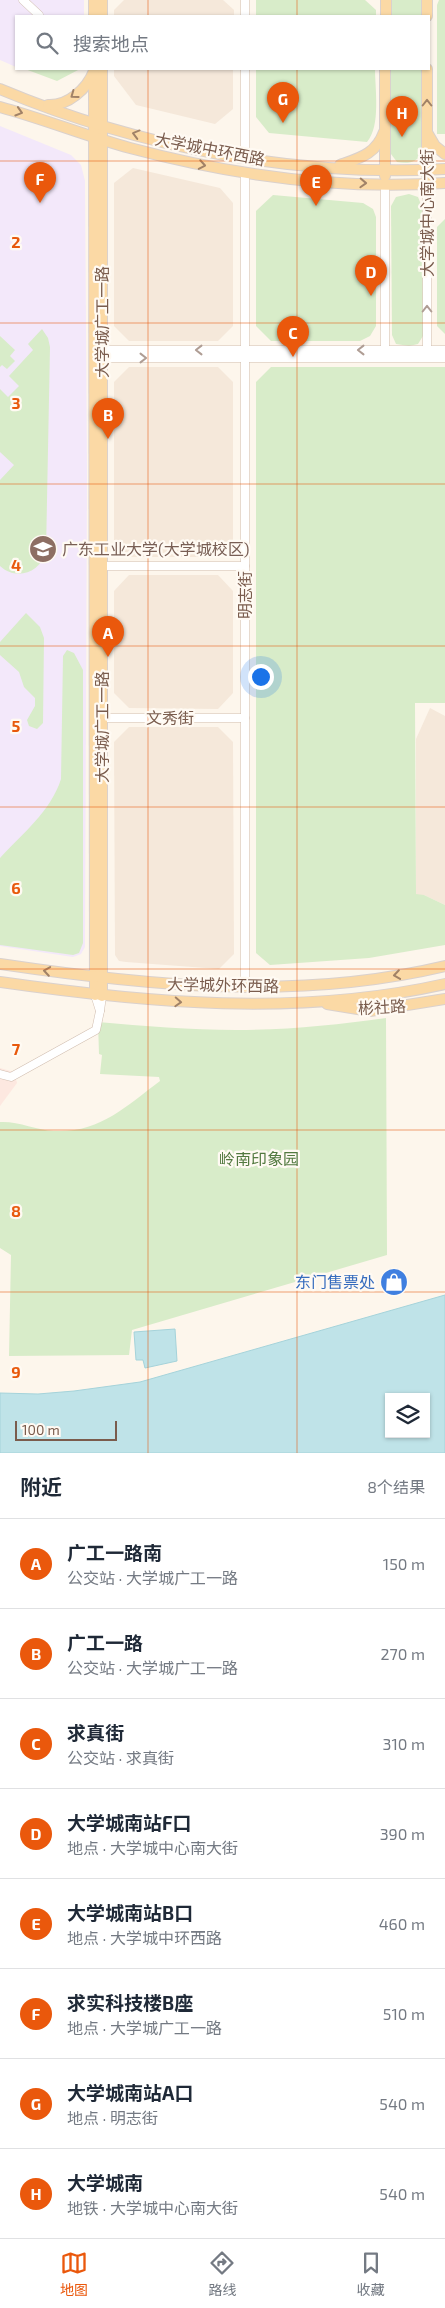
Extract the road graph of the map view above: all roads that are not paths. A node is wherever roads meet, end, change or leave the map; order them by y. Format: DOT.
graph roads {
  1 [pos="23,0"];
  2 [pos="94,0"];
  3 [pos="102,0"];
  4 [pos="245,0"];
  5 [pos="386,0"];
  6 [pos="427,0"];
  7 [pos="39,15"];
  8 [pos="94,15"];
  9 [pos="102,15"];
  10 [pos="245,15"];
  11 [pos="386,15"];
  12 [pos="427,15"];
  13 [pos="94,70"];
  14 [pos="94,70"];
  15 [pos="102,70"];
  16 [pos="245,70"];
  17 [pos="386,70"];
  18 [pos="427,70"];
  19 [pos="0,89"];
  20 [pos="42,104"];
  21 [pos="0,107"];
  22 [pos="98,124"];
  23 [pos="386,126"];
  24 [pos="427,131"];
  25 [pos="98,139"];
  26 [pos="445,154"];
  27 [pos="245,157"];
  28 [pos="334,168"];
  29 [pos="445,169"];
  30 [pos="386,170"];
  31 [pos="427,170"];
  32 [pos="245,172"];
  33 [pos="445,183"];
  34 [pos="386,184"];
  35 [pos="427,184"];
  36 [pos="445,350"];
  37 [pos="98,354"];
  38 [pos="245,354"];
  39 [pos="385,354"];
  40 [pos="427,354"];
  41 [pos="445,358"];
  42 [pos="98,566"];
  43 [pos="245,566"];
  44 [pos="99,718"];
  45 [pos="245,718"];
  46 [pos="0,964"];
  47 [pos="445,966"];
  48 [pos="99,978"];
  49 [pos="0,982"];
  50 [pos="146,982"];
  51 [pos="445,984"];
  52 [pos="245,988"];
  53 [pos="99,995"];
  54 [pos="445,999"];
  55 [pos="144,1000"];
  56 [pos="318,1002"];
  57 [pos="0,1074"];
  1 -- 7 [label="street"];
  2 -- 8 [label="main road"];
  3 -- 9 [label="main road"];
  4 -- 10 [label="street"];
  5 -- 11 [label="main road"];
  6 -- 12 [label="main road"];
  13 -- 20 [label="main road, one-way"];
  14 -- 22 [label="main road, 大学城广工一路"];
  15 -- 22 [label="main road, 大学城广工一路"];
  16 -- 27 [label="street"];
  17 -- 23 [label="main road"];
  24 -- 18 [label="main road, 大学城中心南大街, one-way"];
  19 -- 20 [label="main road, 大学城中环西路"];
  20 -- 22 [label="main road, 大学城中环西路"];
  21 -- 25 [label="main road, 大学城中环西路, one-way"];
  22 -- 25 [label="main road, 大学城广工一路"];
  27 -- 22 [label="main road, 大学城中环西路, one-way"];
  23 -- 28 [label="main road"];
  23 -- 30 [label="main road"];
  24 -- 26 [label="main road"];
  24 -- 31 [label="main road, 大学城中心南大街"];
  25 -- 32 [label="main road, 大学城中环西路, one-way"];
  25 -- 37 [label="main road, 大学城广工一路"];
  27 -- 28 [label="main road, 大学城中环西路"];
  28 -- 30 [label="main road, 大学城中环西路"];
  29 -- 31 [label="main road, 大学城中环西路"];
  30 -- 31 [label="main road, 大学城中环西路"];
  30 -- 34 [label="main road"];
  31 -- 35 [label="main road, 大学城中心南大街"];
  32 -- 34 [label="main road, 大学城中环西路, one-way"];
  32 -- 38 [label="street, 明志街"];
  33 -- 35 [label="main road, 大学城中环西路"];
  34 -- 35 [label="main road, 大学城中环西路"];
  34 -- 39 [label="street"];
  40 -- 35 [label="street, 大学城中心南大街, one-way"];
  36 -- 40 [label="street"];
  37 -- 38 [label="street"];
  37 -- 42 [label="main road, 大学城广工一路"];
  38 -- 39 [label="street"];
  38 -- 43 [label="street, 明志街"];
  39 -- 40 [label="street"];
  40 -- 41 [label="street"];
  42 -- 43 [label="street"];
  42 -- 44 [label="main road, 大学城广工一路"];
  43 -- 45 [label="street, 明志街"];
  44 -- 45 [label="street, 文秀街"];
  44 -- 48 [label="main road, 大学城广工一路"];
  45 -- 52 [label="street, 明志街"];
  48 -- 46 [label="main road, 大学城外环西路, one-way"];
  47 -- 52 [label="main road, 大学城外环西路, one-way"];
  48 -- 50 [label="main road, 大学城外环西路"];
  48 -- 53 [label="main road, 大学城广工一路"];
  49 -- 53 [label="main road, 大学城外环西路"];
  50 -- 52 [label="main road, 大学城外环西路"];
  50 -- 55 [label="main road"];
  51 -- 56 [label="main road, 大学城外环西路"];
  53 -- 55 [label="main road, 大学城外环西路"];
  53 -- 57 [label="street"];
  54 -- 56 [label="main road, 彬社路"];
  55 -- 56 [label="main road, 大学城外环西路, one-way"];
}
